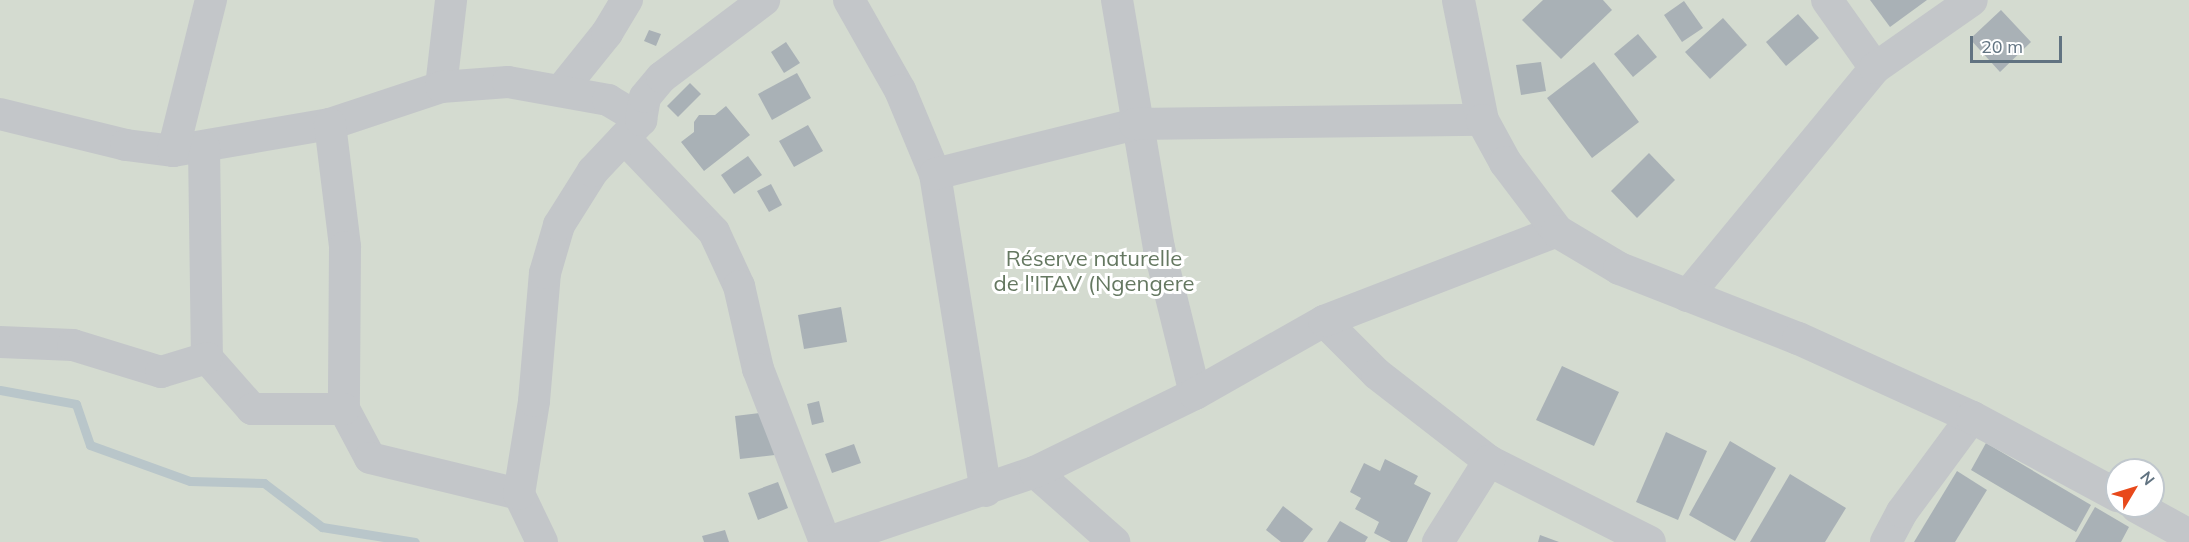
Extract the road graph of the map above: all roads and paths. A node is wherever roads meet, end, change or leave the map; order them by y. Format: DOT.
graph roads {
  1 [pos="211,0"];
  2 [pos="451,0"];
  3 [pos="627,0"];
  4 [pos="764,0"];
  5 [pos="849,0"];
  6 [pos="1118,0"];
  7 [pos="1458,0"];
  8 [pos="1827,0"];
  9 [pos="1972,0"];
  10 [pos="1875,68"];
  11 [pos="441,87"];
  12 [pos="562,89"];
  13 [pos="0,114"];
  14 [pos="1482,120"];
  15 [pos="330,124"];
  16 [pos="1136,124"];
  17 [pos="632,129"];
  18 [pos="204,147"];
  19 [pos="173,151"];
  20 [pos="935,174"];
  21 [pos="1557,231"];
  22 [pos="1686,297"];
  23 [pos="1324,321"];
  24 [pos="0,342"];
  25 [pos="207,358"];
  26 [pos="1195,394"];
  27 [pos="344,409"];
  28 [pos="1972,417"];
  29 [pos="1489,461"];
  30 [pos="1035,472"];
  31 [pos="2105,489"];
  32 [pos="986,491"];
  33 [pos="519,494"];
  34 [pos="2158,518"];
  35 [pos="883,534"];
  36 [pos="2189,535"];
  37 [pos="542,542"];
  38 [pos="827,542"];
  39 [pos="1114,542"];
  40 [pos="1438,542"];
  41 [pos="1650,542"];
  42 [pos="1886,542"];
  1 -- 19 [label="street"];
  2 -- 11 [label="street"];
  3 -- 12 [label="street"];
  4 -- 17 [label="street"];
  5 -- 20 [label="street"];
  6 -- 16 [label="street"];
  7 -- 14 [label="street"];
  8 -- 10 [label="street"];
  9 -- 10 [label="street"];
  10 -- 22 [label="street"];
  11 -- 12 [label="street"];
  11 -- 15 [label="street"];
  12 -- 17 [label="street"];
  13 -- 19 [label="street"];
  14 -- 16 [label="street"];
  14 -- 21 [label="street"];
  15 -- 18 [label="street"];
  15 -- 27 [label="street"];
  16 -- 20 [label="street"];
  16 -- 26 [label="street"];
  17 -- 33 [label="street"];
  17 -- 38 [label="street"];
  18 -- 19 [label="street"];
  18 -- 25 [label="street"];
  20 -- 32 [label="street"];
  21 -- 22 [label="street"];
  21 -- 23 [label="street"];
  22 -- 28 [label="street"];
  23 -- 26 [label="street"];
  23 -- 29 [label="street"];
  24 -- 25 [label="street"];
  25 -- 27 [label="street"];
  26 -- 30 [label="street"];
  27 -- 33 [label="street"];
  28 -- 31 [label="street"];
  28 -- 42 [label="street"];
  29 -- 40 [label="street"];
  29 -- 41 [label="street"];
  30 -- 32 [label="street"];
  30 -- 39 [label="street"];
  32 -- 35 [label="street"];
  33 -- 37 [label="street"];
  34 -- 36 [label="street"];
  35 -- 38 [label="street"];
}
